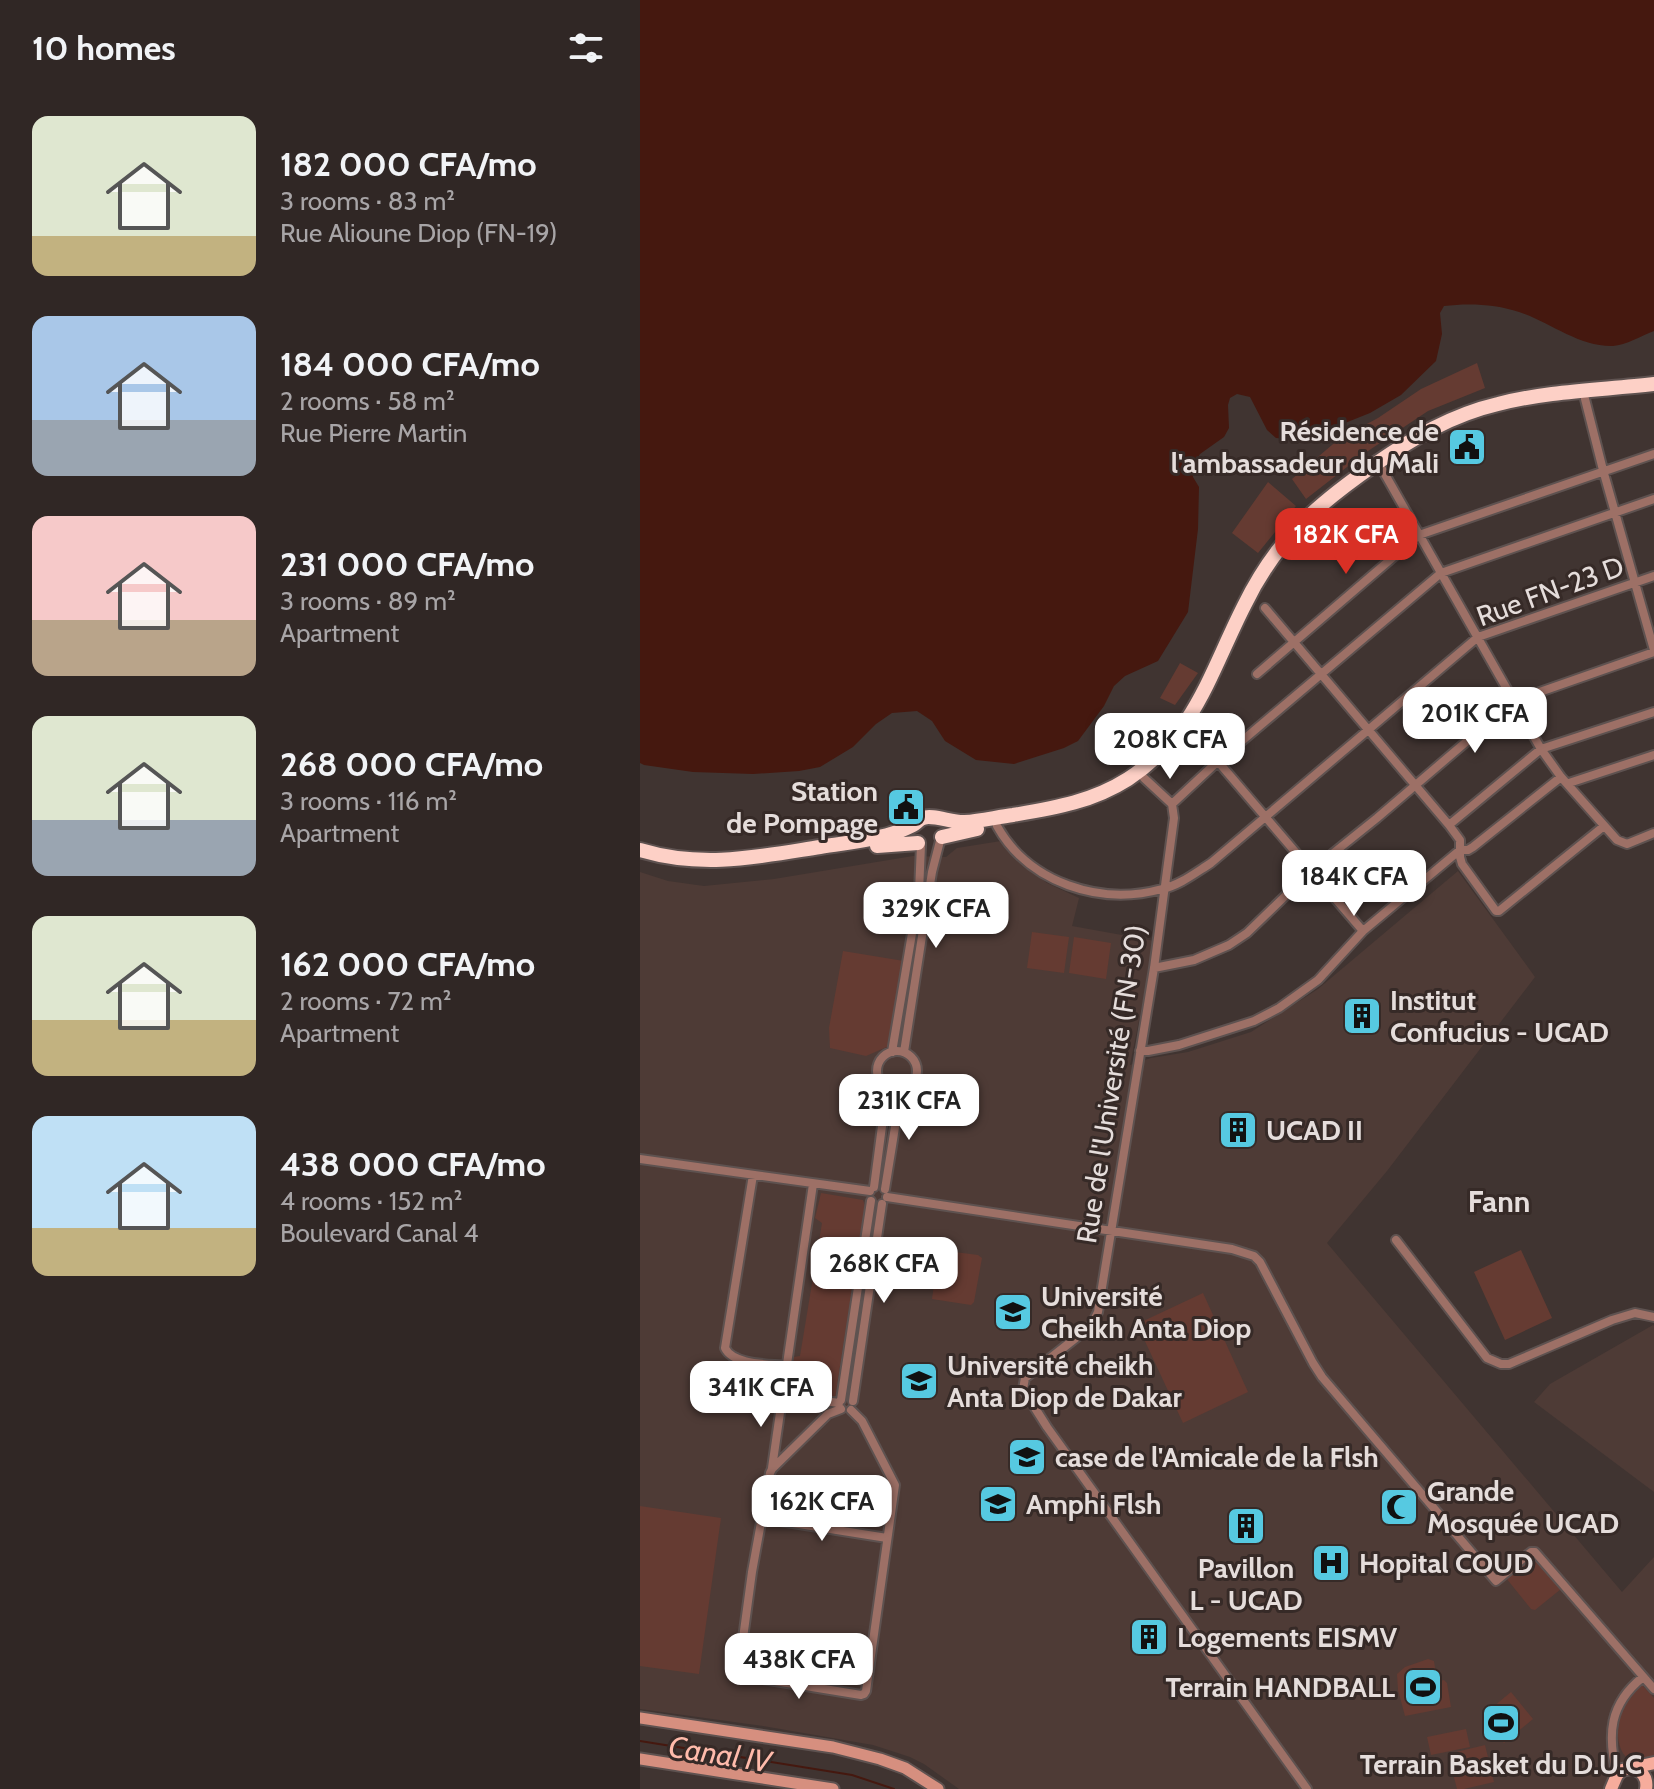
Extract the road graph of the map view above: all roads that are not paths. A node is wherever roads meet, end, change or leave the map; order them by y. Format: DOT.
graph roads {
  1 [pos="1654,384"];
  2 [pos="1654,393"];
  3 [pos="1585,399"];
  4 [pos="1654,454"];
  5 [pos="1382,469"];
  6 [pos="1603,470"];
  7 [pos="1654,499"];
  8 [pos="1614,513"];
  9 [pos="1419,535"];
  10 [pos="1441,573"];
  11 [pos="1654,576"];
  12 [pos="1635,583"];
  13 [pos="1265,608"];
  14 [pos="1478,637"];
  15 [pos="1294,642"];
  16 [pos="1654,651"];
  17 [pos="1257,674"];
  18 [pos="1321,674"];
  19 [pos="1514,701"];
  20 [pos="1654,712"];
  21 [pos="1368,729"];
  22 [pos="1191,730"];
  23 [pos="1541,749"];
  24 [pos="1654,755"];
  25 [pos="1217,762"];
  26 [pos="1144,778"];
  27 [pos="1565,780"];
  28 [pos="1415,785"];
  29 [pos="1172,804"];
  30 [pos="1266,816"];
  31 [pos="936,819"];
  32 [pos="916,823"];
  33 [pos="1449,825"];
  34 [pos="997,826"];
  35 [pos="1604,826"];
  36 [pos="1654,833"];
  37 [pos="941,839"];
  38 [pos="920,844"];
  39 [pos="640,850"];
  40 [pos="1460,850"];
  41 [pos="640,858"];
  42 [pos="1311,871"];
  43 [pos="1163,889"];
  44 [pos="1363,931"];
  45 [pos="1154,968"];
  46 [pos="1140,1051"];
  47 [pos="892,1052"];
  48 [pos="904,1052"];
  49 [pos="887,1088"];
  50 [pos="901,1090"];
  51 [pos="640,1159"];
  52 [pos="753,1175"];
  53 [pos="813,1184"];
  54 [pos="872,1193"];
  55 [pos="885,1196"];
  56 [pos="1110,1230"];
  57 [pos="1396,1240"];
  58 [pos="1654,1317"];
  59 [pos="786,1366"];
  60 [pos="782,1395"];
  61 [pos="840,1404"];
  62 [pos="852,1406"];
  63 [pos="772,1469"];
  64 [pos="761,1518"];
  65 [pos="887,1538"];
  66 [pos="1643,1677"];
  67 [pos="1654,1689"];
  68 [pos="640,1718"];
  69 [pos="640,1759"];
  70 [pos="1654,1763"];
  71 [pos="1654,1776"];
  72 [pos="1619,1779"];
  73 [pos="833,1789"];
  74 [pos="938,1789"];
  75 [pos="1307,1789"];
  76 [pos="1646,1789"];
  1 -- 31 [label="highway"];
  2 -- 3 [label="highway"];
  3 -- 5 [label="highway"];
  3 -- 6 [label="street"];
  4 -- 6 [label="street"];
  5 -- 9 [label="street"];
  5 -- 22 [label="highway"];
  6 -- 8 [label="street"];
  6 -- 9 [label="street"];
  7 -- 8 [label="street"];
  8 -- 10 [label="street"];
  8 -- 12 [label="street"];
  9 -- 10 [label="street"];
  9 -- 15 [label="street"];
  10 -- 14 [label="street"];
  10 -- 18 [label="street"];
  11 -- 12 [label="street, Rue FN-23 D"];
  12 -- 14 [label="street, Rue FN-23 D"];
  12 -- 16 [label="street"];
  13 -- 15 [label="street"];
  14 -- 19 [label="street"];
  14 -- 21 [label="street, Rue FN-23 D"];
  15 -- 17 [label="street"];
  15 -- 18 [label="street"];
  16 -- 19 [label="street"];
  18 -- 21 [label="street"];
  18 -- 25 [label="street"];
  19 -- 23 [label="street"];
  19 -- 28 [label="street"];
  20 -- 23 [label="street"];
  21 -- 28 [label="street"];
  21 -- 30 [label="street, Rue FN-23 D"];
  22 -- 25 [label="street"];
  22 -- 26 [label="highway"];
  23 -- 27 [label="street"];
  23 -- 33 [label="street"];
  24 -- 27 [label="street"];
  25 -- 29 [label="street"];
  25 -- 30 [label="street"];
  26 -- 29 [label="street"];
  26 -- 34 [label="highway"];
  27 -- 35 [label="street"];
  27 -- 40 [label="street"];
  28 -- 33 [label="street"];
  28 -- 42 [label="street"];
  29 -- 43 [label="street, Rue de l'Université (FN-30)"];
  30 -- 42 [label="street"];
  30 -- 43 [label="street, Rue FN-23 D"];
  31 -- 32 [label="highway"];
  31 -- 37 [label="highway"];
  32 -- 38 [label="highway"];
  32 -- 39 [label="highway"];
  33 -- 40 [label="street"];
  34 -- 37 [label="highway"];
  34 -- 43 [label="street, Rue FN-23 D"];
  35 -- 36 [label="street"];
  35 -- 40 [label="street"];
  37 -- 38 [label="highway"];
  37 -- 48 [label="street"];
  38 -- 41 [label="highway"];
  38 -- 47 [label="street"];
  40 -- 44 [label="street"];
  42 -- 44 [label="street"];
  42 -- 45 [label="street"];
  43 -- 45 [label="street, Rue de l'Université (FN-30)"];
  44 -- 46 [label="street"];
  45 -- 46 [label="street, Rue de l'Université (FN-30)"];
  46 -- 56 [label="street, Rue de l'Université (FN-30)"];
  47 -- 48 [label="street"];
  47 -- 49 [label="street"];
  48 -- 50 [label="street"];
  49 -- 50 [label="street"];
  49 -- 54 [label="street"];
  50 -- 55 [label="street"];
  51 -- 52 [label="street"];
  52 -- 53 [label="street"];
  52 -- 59 [label="street"];
  53 -- 54 [label="street"];
  53 -- 59 [label="street"];
  54 -- 55 [label="street"];
  54 -- 55 [label="street"];
  54 -- 61 [label="street"];
  55 -- 56 [label="street"];
  55 -- 62 [label="street"];
  56 -- 66 [label="street"];
  56 -- 75 [label="street, Rue de l'Université (FN-30)"];
  57 -- 58 [label="street"];
  59 -- 60 [label="street"];
  60 -- 61 [label="street"];
  60 -- 63 [label="street"];
  61 -- 62 [label="street"];
  61 -- 63 [label="street"];
  62 -- 65 [label="street"];
  63 -- 64 [label="street"];
  64 -- 65 [label="street"];
  64 -- 65 [label="street"];
  66 -- 67 [label="street"];
  66 -- 72 [label="street"];
  68 -- 74 [label="main road"];
  69 -- 73 [label="main road"];
  70 -- 72 [label="main road"];
  71 -- 76 [label="main road"];
  72 -- 76 [label="main road"];
}
